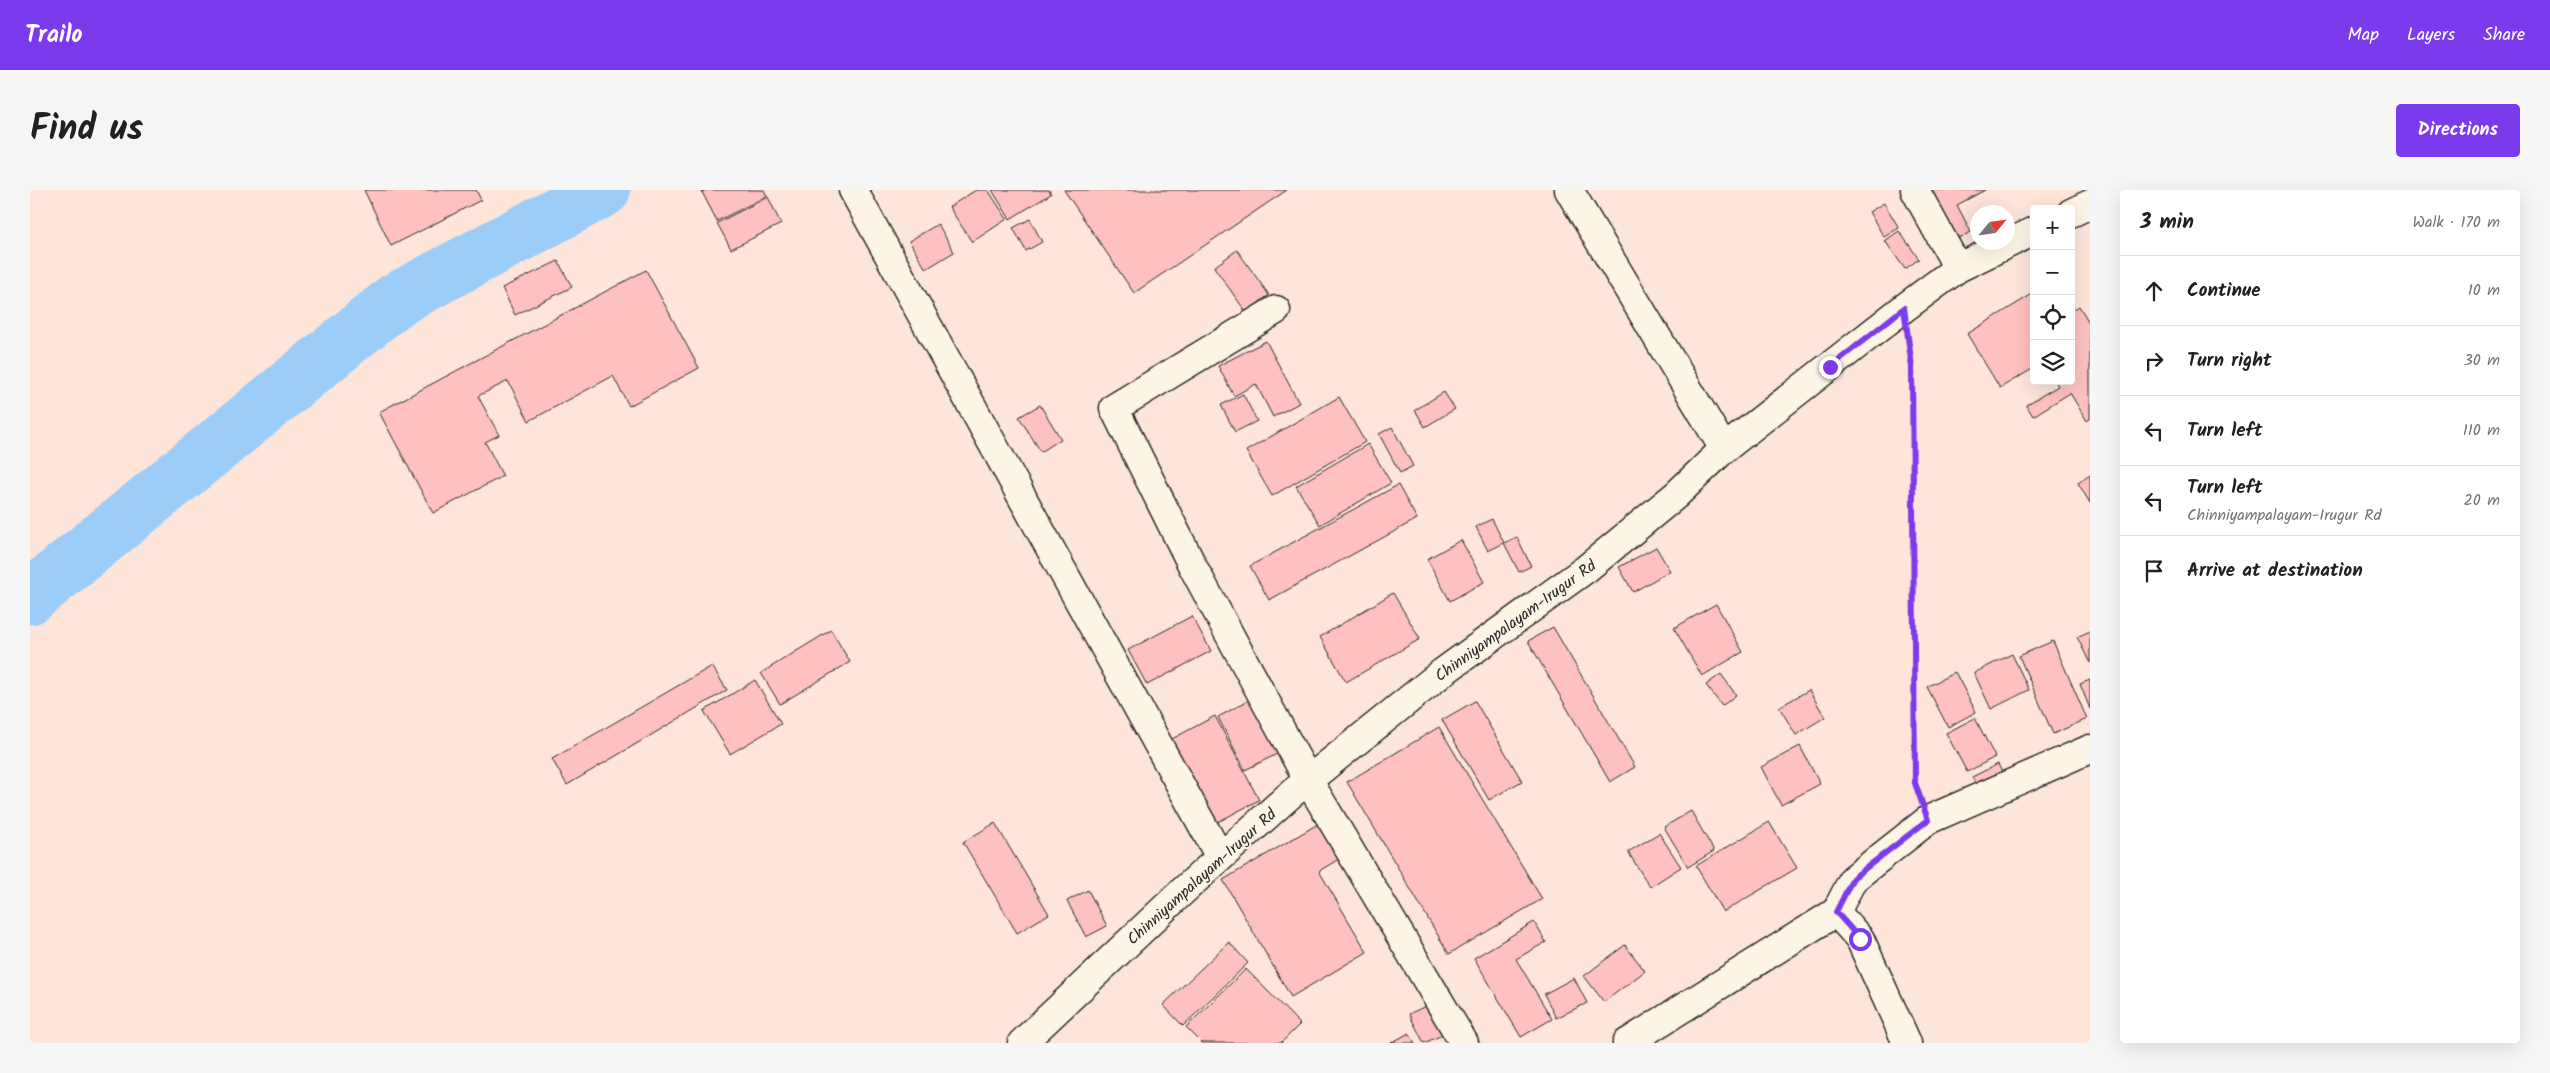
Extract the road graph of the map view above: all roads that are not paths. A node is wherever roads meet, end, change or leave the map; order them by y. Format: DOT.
graph roads {
  1 [pos="853,190"];
  2 [pos="1569,190"];
  3 [pos="1916,190"];
  4 [pos="2090,204"];
  5 [pos="2075,211"];
  6 [pos="2030,233"];
  7 [pos="1958,268"];
  8 [pos="1276,310"];
  9 [pos="1724,450"];
  10 [pos="2090,749"];
  11 [pos="1308,780"];
  12 [pos="1220,857"];
  13 [pos="1836,912"];
  14 [pos="1022,1043"];
  15 [pos="1464,1043"];
  16 [pos="1627,1043"];
  17 [pos="1908,1043"];
  1 -- 12 [label="street"];
  2 -- 9 [label="street"];
  3 -- 7 [label="street"];
  4 -- 5 [label="street"];
  6 -- 7 [label="street, Chinniyampalayam-Irugur Rd"];
  7 -- 9 [label="street, Chinniyampalayam-Irugur Rd"];
  8 -- 11 [label="street"];
  9 -- 11 [label="street, Chinniyampalayam-Irugur Rd"];
  10 -- 13 [label="street"];
  11 -- 12 [label="street, Chinniyampalayam-Irugur Rd"];
  11 -- 15 [label="street"];
  12 -- 14 [label="street, Chinniyampalayam-Irugur Rd"];
  13 -- 16 [label="street"];
  13 -- 17 [label="street"];
}
